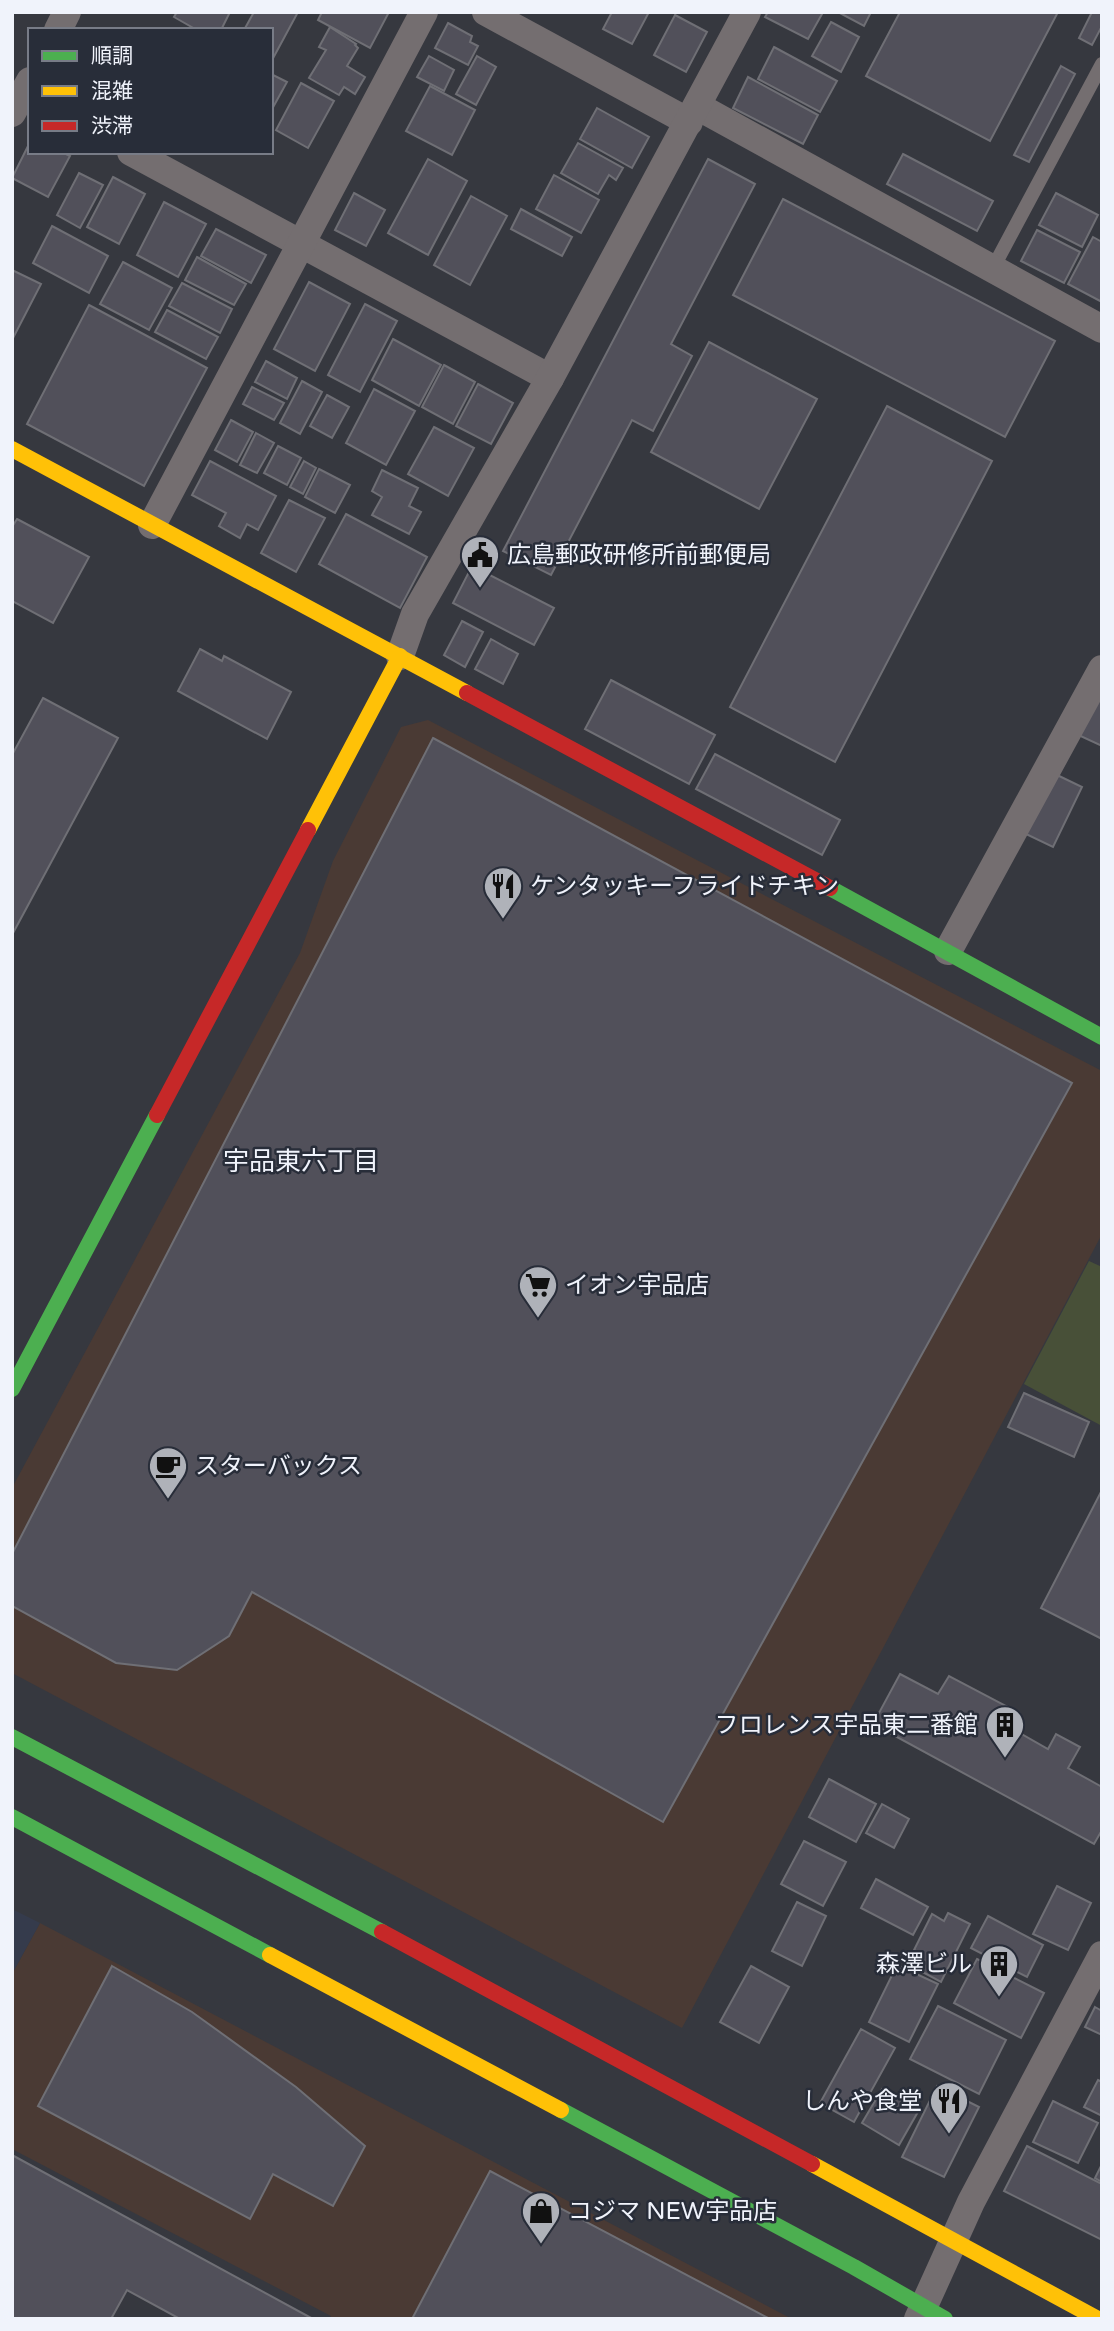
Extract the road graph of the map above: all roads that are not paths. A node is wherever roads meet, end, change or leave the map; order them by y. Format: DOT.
graph roads {
  1 [pos="67,12"];
  2 [pos="424,12"];
  3 [pos="486,12"];
  4 [pos="747,12"];
  5 [pos="59,28"];
  6 [pos="1102,64"];
  7 [pos="693,114"];
  8 [pos="135,154"];
  9 [pos="300,244"];
  10 [pos="993,268"];
  11 [pos="1102,329"];
  12 [pos="550,378"];
  13 [pos="12,449"];
  14 [pos="152,525"];
  15 [pos="400,656"];
  16 [pos="1102,669"];
  17 [pos="948,951"];
  18 [pos="1102,1037"];
  19 [pos="12,1389"];
  20 [pos="12,1737"];
  21 [pos="12,1817"];
  22 [pos="1102,1955"];
  23 [pos="1093,1992"];
  24 [pos="953,2241"];
  25 [pos="929,2315"];
  26 [pos="1098,2319"];
  1 -- 5 [label="street"];
  2 -- 9 [label="street"];
  3 -- 7 [label="street"];
  4 -- 7 [label="street"];
  6 -- 10 [label="lane"];
  7 -- 10 [label="street"];
  7 -- 12 [label="street"];
  8 -- 9 [label="street"];
  9 -- 12 [label="street"];
  9 -- 14 [label="street"];
  10 -- 11 [label="street"];
  12 -- 15 [label="street"];
  13 -- 14 [label="street"];
  14 -- 15 [label="street"];
  15 -- 17 [label="street"];
  15 -- 19 [label="street"];
  16 -- 17 [label="street"];
  17 -- 18 [label="street"];
  20 -- 24 [label="street"];
  21 -- 25 [label="street"];
  22 -- 23 [label="street"];
  23 -- 24 [label="street"];
  24 -- 25 [label="street"];
  24 -- 26 [label="street"];
}
